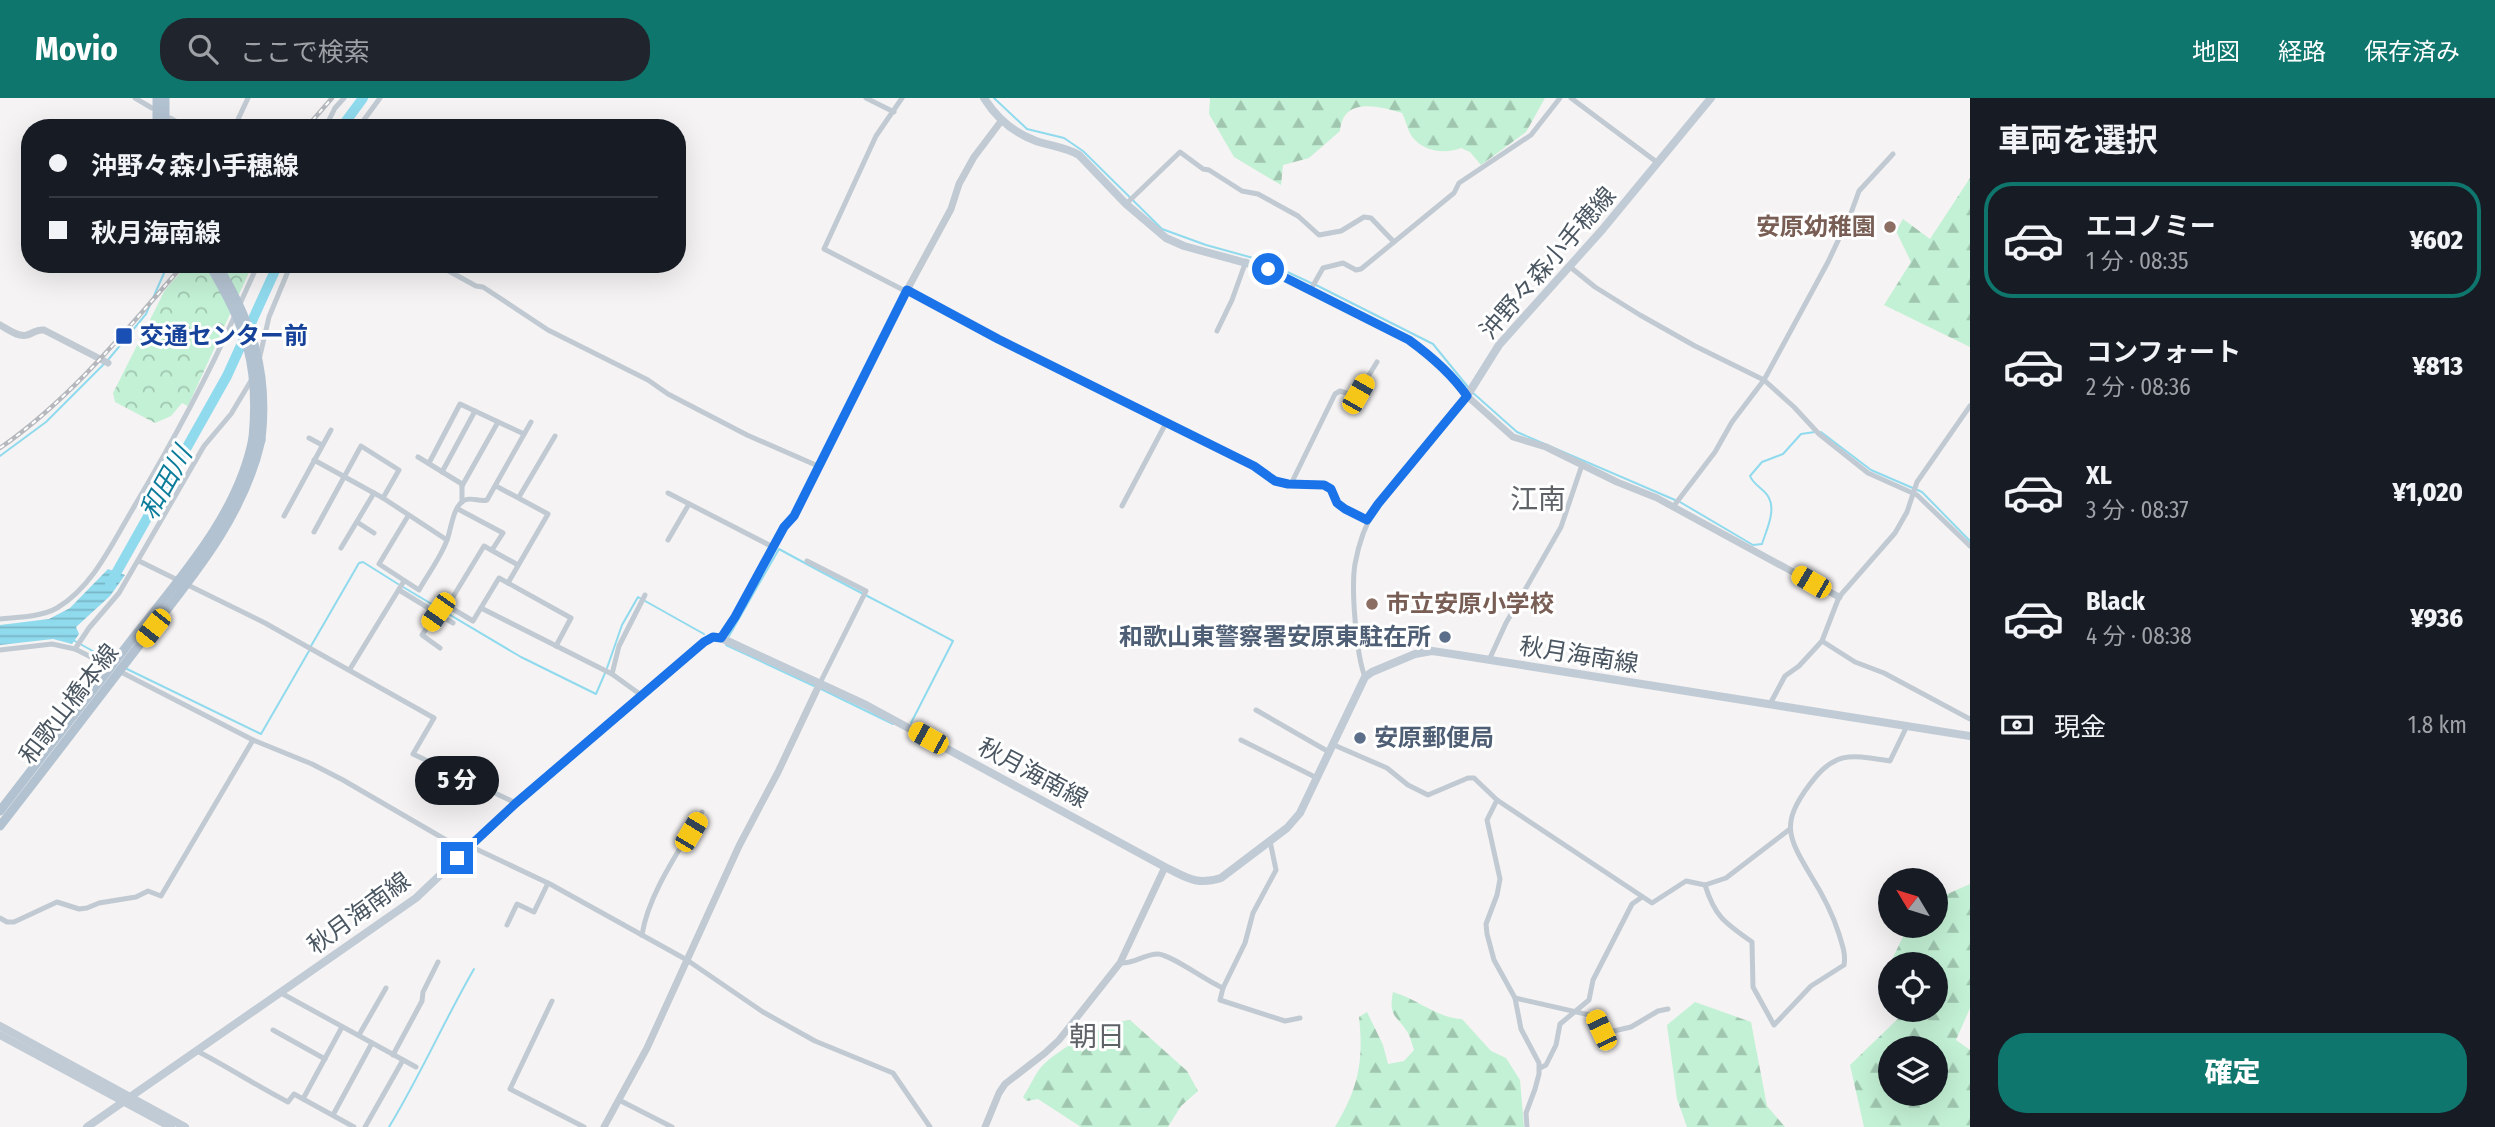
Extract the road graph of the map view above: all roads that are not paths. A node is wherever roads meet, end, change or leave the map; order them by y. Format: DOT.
graph roads {
  1 [pos="135,98"];
  2 [pos="157,98"];
  3 [pos="165,98"];
  4 [pos="248,98"];
  5 [pos="344,98"];
  6 [pos="380,98"];
  7 [pos="866,98"];
  8 [pos="902,98"];
  9 [pos="984,98"];
  10 [pos="1560,98"];
  11 [pos="1571,98"];
  12 [pos="1711,98"];
  13 [pos="152,108"];
  14 [pos="894,112"];
  15 [pos="157,119"];
  16 [pos="165,119"];
  17 [pos="238,119"];
  18 [pos="330,119"];
  19 [pos="365,119"];
  20 [pos="1002,120"];
  21 [pos="1893,154"];
  22 [pos="1659,163"];
  23 [pos="1126,204"];
  24 [pos="1394,242"];
  25 [pos="1246,261"];
  26 [pos="1569,266"];
  27 [pos="214,273"];
  28 [pos="222,273"];
  29 [pos="254,273"];
  30 [pos="287,273"];
  31 [pos="452,273"];
  32 [pos="1311,289"];
  33 [pos="907,290"];
  34 [pos="0,326"];
  35 [pos="1217,331"];
  36 [pos="1377,362"];
  37 [pos="108,363"];
  38 [pos="1764,380"];
  39 [pos="1467,396"];
  40 [pos="1970,407"];
  41 [pos="475,411"];
  42 [pos="498,422"];
  43 [pos="531,422"];
  44 [pos="1166,423"];
  45 [pos="331,430"];
  46 [pos="524,434"];
  47 [pos="555,436"];
  48 [pos="309,438"];
  49 [pos="257,439"];
  50 [pos="322,445"];
  51 [pos="418,457"];
  52 [pos="314,460"];
  53 [pos="429,463"];
  54 [pos="1582,465"];
  55 [pos="818,466"];
  56 [pos="442,472"];
  57 [pos="344,477"];
  58 [pos="1291,484"];
  59 [pos="462,486"];
  60 [pos="496,486"];
  61 [pos="374,493"];
  62 [pos="668,493"];
  63 [pos="1913,493"];
  64 [pos="519,497"];
  65 [pos="383,498"];
  66 [pos="462,502"];
  67 [pos="688,504"];
  68 [pos="1122,506"];
  69 [pos="1673,507"];
  70 [pos="458,509"];
  71 [pos="284,516"];
  72 [pos="408,516"];
  73 [pos="794,516"];
  74 [pos="1367,520"];
  75 [pos="356,522"];
  76 [pos="314,532"];
  77 [pos="374,533"];
  78 [pos="447,540"];
  79 [pos="668,540"];
  80 [pos="1970,546"];
  81 [pos="773,547"];
  82 [pos="341,548"];
  83 [pos="492,550"];
  84 [pos="139,561"];
  85 [pos="807,561"];
  86 [pos="519,565"];
  87 [pos="404,581"];
  88 [pos="182,582"];
  89 [pos="508,583"];
  90 [pos="399,590"];
  91 [pos="645,595"];
  92 [pos="1839,597"];
  93 [pos="448,606"];
  94 [pos="481,608"];
  95 [pos="440,614"];
  96 [pos="0,619"];
  97 [pos="453,622"];
  98 [pos="721,638"];
  99 [pos="1822,641"];
  100 [pos="556,646"];
  101 [pos="440,648"];
  102 [pos="75,649"];
  103 [pos="0,650"];
  104 [pos="1489,660"];
  105 [pos="115,669"];
  106 [pos="350,669"];
  107 [pos="612,674"];
  108 [pos="1365,677"];
  109 [pos="820,683"];
  110 [pos="641,695"];
  111 [pos="1770,704"];
  112 [pos="1256,710"];
  113 [pos="1970,719"];
  114 [pos="1907,726"];
  115 [pos="1970,736"];
  116 [pos="253,740"];
  117 [pos="1241,740"];
  118 [pos="1332,749"];
  119 [pos="1317,778"];
  120 [pos="1497,800"];
  121 [pos="516,803"];
  122 [pos="0,811"];
  123 [pos="702,812"];
  124 [pos="0,826"];
  125 [pos="1790,829"];
  126 [pos="1270,841"];
  127 [pos="466,848"];
  128 [pos="1165,867"];
  129 [pos="548,883"];
  130 [pos="1705,885"];
  131 [pos="1642,897"];
  132 [pos="0,918"];
  133 [pos="508,925"];
  134 [pos="642,935"];
  135 [pos="687,960"];
  136 [pos="438,962"];
  137 [pos="1120,963"];
  138 [pos="386,988"];
  139 [pos="1223,988"];
  140 [pos="281,993"];
  141 [pos="1516,998"];
  142 [pos="552,1001"];
  143 [pos="1668,1009"];
  144 [pos="1576,1012"];
  145 [pos="1300,1018"];
  146 [pos="0,1026"];
  147 [pos="342,1027"];
  148 [pos="273,1030"];
  149 [pos="0,1035"];
  150 [pos="359,1035"];
  151 [pos="372,1043"];
  152 [pos="197,1051"];
  153 [pos="393,1055"];
  154 [pos="325,1059"];
  155 [pos="403,1060"];
  156 [pos="416,1067"];
  157 [pos="1540,1068"];
  158 [pos="126,1099"];
  159 [pos="303,1099"];
  160 [pos="619,1100"];
  161 [pos="333,1115"];
  162 [pos="87,1127"];
  163 [pos="171,1127"];
  164 [pos="185,1127"];
  165 [pos="354,1127"];
  166 [pos="365,1127"];
  167 [pos="584,1127"];
  168 [pos="604,1127"];
  169 [pos="672,1127"];
  170 [pos="930,1127"];
  171 [pos="985,1127"];
  172 [pos="1527,1127"];
  1 -- 13 [label="street"];
  2 -- 15 [label="main road"];
  3 -- 16 [label="main road"];
  4 -- 17 [label="street"];
  5 -- 18 [label="street"];
  6 -- 19 [label="street"];
  7 -- 14 [label="street"];
  8 -- 14 [label="street"];
  9 -- 20 [label="main road"];
  10 -- 24 [label="street"];
  11 -- 22 [label="street"];
  12 -- 22 [label="main road, 沖野々森小手穂線"];
  14 -- 33 [label="street"];
  20 -- 23 [label="main road"];
  20 -- 33 [label="street"];
  21 -- 38 [label="street"];
  22 -- 26 [label="main road, 沖野々森小手穂線"];
  23 -- 24 [label="street"];
  23 -- 25 [label="main road"];
  24 -- 32 [label="street"];
  25 -- 32 [label="main road"];
  25 -- 35 [label="street"];
  26 -- 38 [label="street"];
  26 -- 39 [label="main road, 沖野々森小手穂線"];
  27 -- 49 [label="main road, 和歌山橋本線, bridge"];
  28 -- 49 [label="main road, 和歌山橋本線, bridge"];
  29 -- 96 [label="street"];
  30 -- 84 [label="street"];
  31 -- 55 [label="street"];
  32 -- 39 [label="main road"];
  33 -- 44 [label="street"];
  33 -- 55 [label="street"];
  34 -- 37 [label="street"];
  36 -- 58 [label="street"];
  38 -- 63 [label="street"];
  38 -- 69 [label="street"];
  39 -- 54 [label="street"];
  39 -- 74 [label="street"];
  40 -- 63 [label="street"];
  41 -- 42 [label="street"];
  41 -- 53 [label="street"];
  41 -- 56 [label="street"];
  42 -- 46 [label="street"];
  42 -- 59 [label="street"];
  43 -- 46 [label="street"];
  44 -- 58 [label="street"];
  44 -- 68 [label="street"];
  45 -- 50 [label="street"];
  46 -- 60 [label="street"];
  47 -- 64 [label="street"];
  48 -- 50 [label="street"];
  49 -- 88 [label="main road, 和歌山橋本線"];
  50 -- 52 [label="street"];
  51 -- 53 [label="street"];
  52 -- 57 [label="street"];
  52 -- 71 [label="street"];
  53 -- 56 [label="street"];
  54 -- 69 [label="street"];
  54 -- 104 [label="street"];
  55 -- 73 [label="street"];
  56 -- 59 [label="street"];
  57 -- 61 [label="street"];
  57 -- 65 [label="street"];
  57 -- 76 [label="street"];
  58 -- 74 [label="street"];
  59 -- 66 [label="street"];
  60 -- 64 [label="street"];
  60 -- 66 [label="street"];
  61 -- 65 [label="street"];
  61 -- 75 [label="street"];
  62 -- 67 [label="street"];
  63 -- 80 [label="street"];
  63 -- 92 [label="street"];
  64 -- 86 [label="street"];
  65 -- 72 [label="street"];
  66 -- 70 [label="street"];
  67 -- 79 [label="street"];
  67 -- 81 [label="street"];
  69 -- 92 [label="street"];
  70 -- 78 [label="street"];
  70 -- 83 [label="street"];
  72 -- 78 [label="street"];
  72 -- 87 [label="street"];
  73 -- 81 [label="street"];
  74 -- 108 [label="street"];
  75 -- 77 [label="street"];
  75 -- 82 [label="street"];
  78 -- 87 [label="street"];
  81 -- 98 [label="street"];
  83 -- 86 [label="street"];
  83 -- 93 [label="street"];
  84 -- 88 [label="street"];
  84 -- 102 [label="street"];
  85 -- 109 [label="street"];
  86 -- 89 [label="street"];
  87 -- 90 [label="street"];
  88 -- 105 [label="main road, 和歌山橋本線"];
  88 -- 106 [label="street"];
  89 -- 94 [label="street"];
  89 -- 100 [label="street"];
  90 -- 95 [label="street"];
  90 -- 106 [label="street"];
  91 -- 107 [label="street"];
  92 -- 99 [label="street"];
  93 -- 94 [label="street"];
  93 -- 95 [label="street"];
  94 -- 100 [label="street"];
  95 -- 97 [label="street"];
  95 -- 101 [label="street"];
  98 -- 109 [label="main road, 秋月海南線"];
  98 -- 110 [label="main road, 秋月海南線"];
  99 -- 111 [label="street"];
  99 -- 113 [label="street"];
  100 -- 107 [label="street"];
  102 -- 103 [label="street"];
  102 -- 105 [label="street"];
  104 -- 108 [label="main road, 秋月海南線"];
  104 -- 111 [label="main road, 秋月海南線"];
  105 -- 116 [label="street"];
  105 -- 122 [label="main road, 和歌山橋本線"];
  105 -- 124 [label="main road, 和歌山橋本線"];
  106 -- 121 [label="street"];
  107 -- 110 [label="street"];
  108 -- 118 [label="main road, 秋月海南線"];
  109 -- 128 [label="main road, 秋月海南線"];
  109 -- 135 [label="street"];
  110 -- 121 [label="main road, 秋月海南線"];
  111 -- 114 [label="main road, 秋月海南線"];
  112 -- 118 [label="street"];
  114 -- 115 [label="main road, 秋月海南線"];
  114 -- 125 [label="street"];
  116 -- 127 [label="street"];
  116 -- 132 [label="street"];
  117 -- 119 [label="street"];
  118 -- 119 [label="main road, 秋月海南線"];
  118 -- 120 [label="street"];
  119 -- 126 [label="main road, 秋月海南線"];
  120 -- 131 [label="street"];
  120 -- 141 [label="street"];
  121 -- 127 [label="main road, 秋月海南線"];
  123 -- 134 [label="street"];
  125 -- 130 [label="street"];
  125 -- 130 [label="street"];
  126 -- 128 [label="main road, 秋月海南線"];
  126 -- 139 [label="street"];
  127 -- 129 [label="street"];
  127 -- 140 [label="main road, 秋月海南線"];
  128 -- 137 [label="street"];
  129 -- 133 [label="street"];
  129 -- 134 [label="street"];
  130 -- 131 [label="street"];
  131 -- 144 [label="street"];
  134 -- 135 [label="street"];
  135 -- 160 [label="street"];
  135 -- 170 [label="street"];
  136 -- 153 [label="street"];
  137 -- 139 [label="street"];
  137 -- 171 [label="street"];
  138 -- 150 [label="street"];
  139 -- 145 [label="street"];
  140 -- 147 [label="street"];
  140 -- 152 [label="main road, 秋月海南線"];
  141 -- 144 [label="street"];
  141 -- 157 [label="street"];
  142 -- 167 [label="street"];
  143 -- 144 [label="street"];
  144 -- 157 [label="street"];
  146 -- 158 [label="main road"];
  147 -- 150 [label="street"];
  147 -- 154 [label="street"];
  148 -- 154 [label="street"];
  149 -- 158 [label="main road"];
  150 -- 151 [label="street"];
  151 -- 153 [label="street"];
  151 -- 161 [label="street"];
  152 -- 158 [label="main road, 秋月海南線"];
  152 -- 159 [label="street"];
  153 -- 155 [label="street"];
  154 -- 159 [label="street"];
  155 -- 156 [label="street"];
  155 -- 166 [label="street"];
  157 -- 172 [label="street"];
  158 -- 162 [label="main road, 秋月海南線"];
  158 -- 163 [label="main road"];
  158 -- 164 [label="main road"];
  159 -- 161 [label="street"];
  160 -- 168 [label="street"];
  160 -- 169 [label="street"];
  161 -- 165 [label="street"];
}
